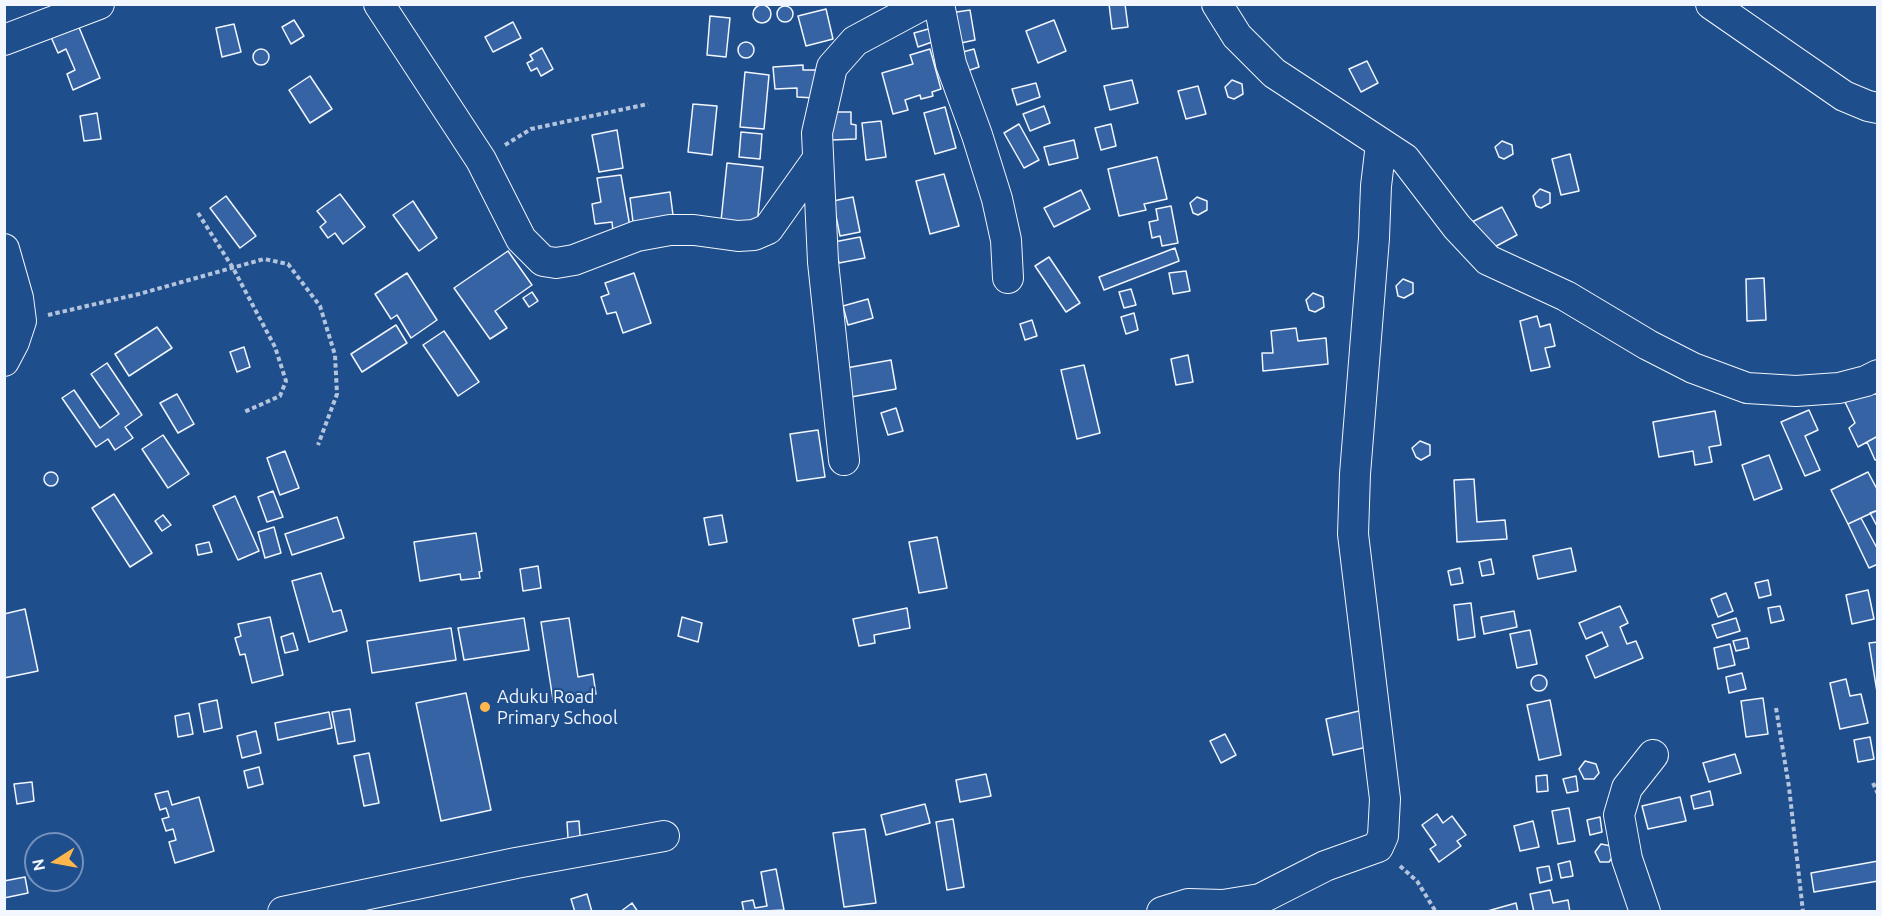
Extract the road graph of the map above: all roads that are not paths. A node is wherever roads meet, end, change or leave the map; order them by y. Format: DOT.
graph roads {
  1 [pos="99,4"];
  2 [pos="379,4"];
  3 [pos="924,4"];
  4 [pos="939,4"];
  5 [pos="1217,4"];
  6 [pos="1711,4"];
  7 [pos="4,40"];
  8 [pos="1878,108"];
  9 [pos="1381,144"];
  10 [pos="817,160"];
  11 [pos="4,249"];
  12 [pos="1008,278"];
  13 [pos="4,361"];
  14 [pos="1878,375"];
  15 [pos="844,460"];
  16 [pos="1653,755"];
  17 [pos="664,836"];
  18 [pos="283,912"];
  19 [pos="1162,912"];
  20 [pos="1644,912"];
  1 -- 7 [label="street"];
  2 -- 10 [label="street"];
  3 -- 10 [label="street"];
  4 -- 12 [label="street"];
  5 -- 9 [label="street"];
  6 -- 8 [label="street"];
  9 -- 14 [label="street"];
  9 -- 19 [label="street"];
  10 -- 15 [label="street"];
  11 -- 13 [label="street"];
  16 -- 20 [label="street"];
  17 -- 18 [label="street"];
}
